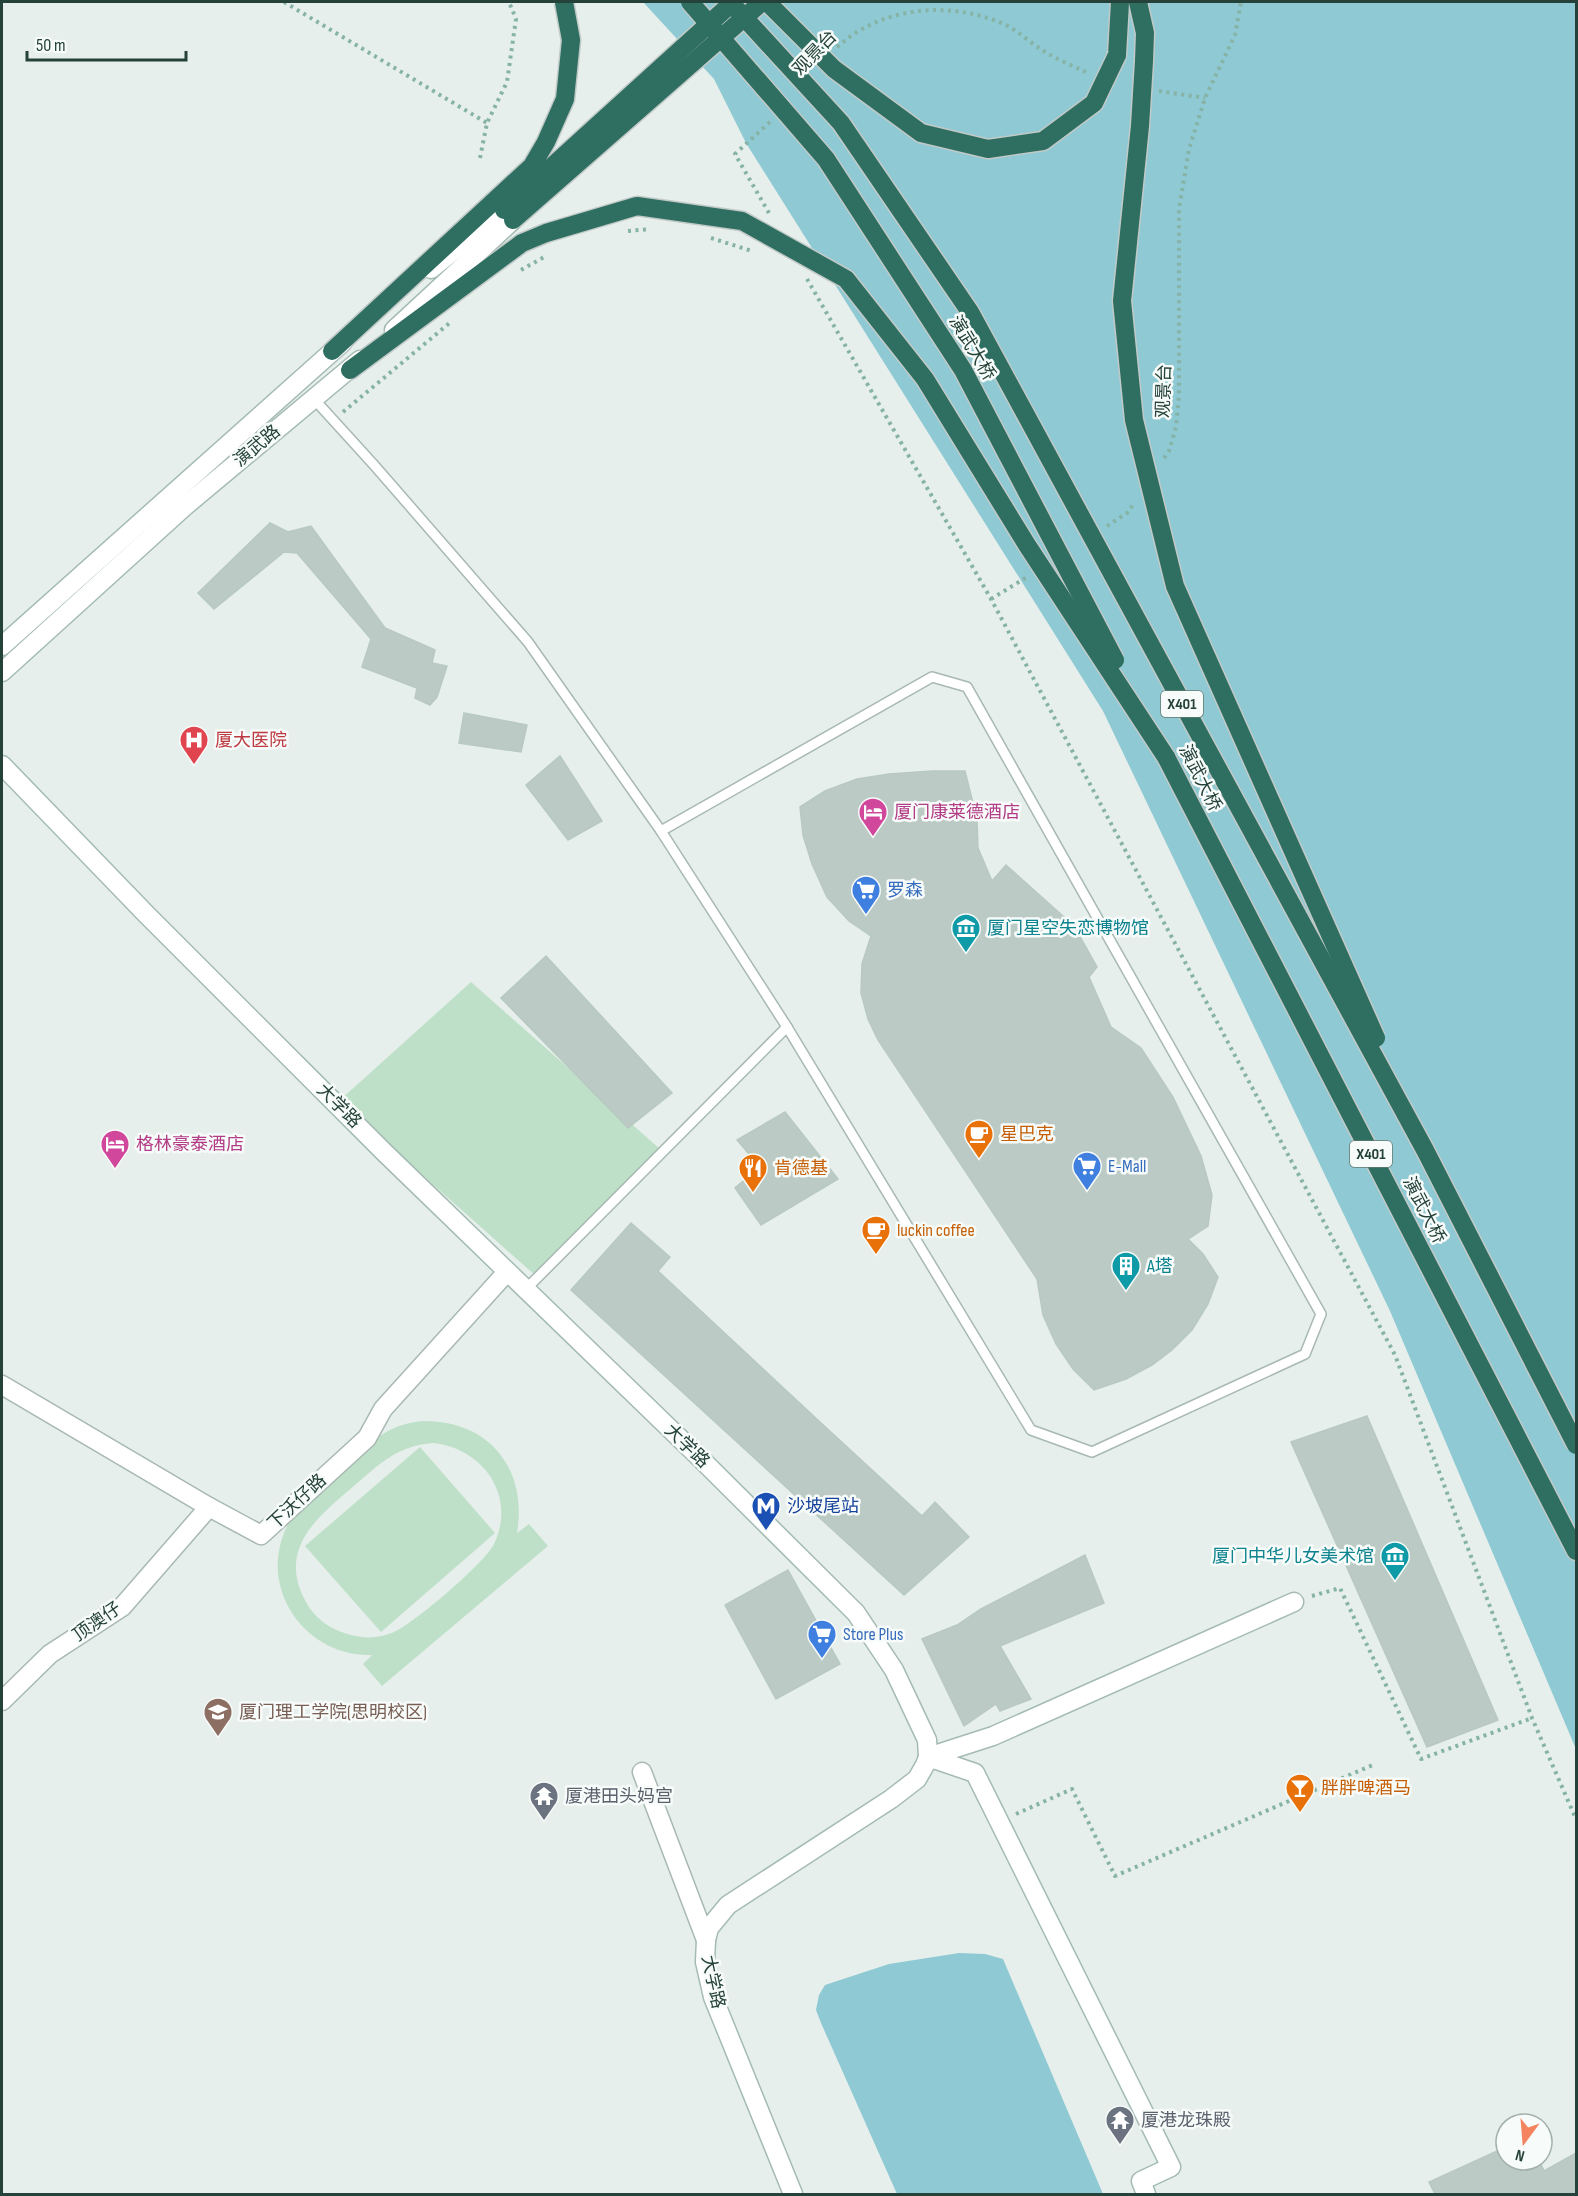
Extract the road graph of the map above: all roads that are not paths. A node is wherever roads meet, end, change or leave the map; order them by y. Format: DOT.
graph roads {
  1 [pos="564,2"];
  2 [pos="690,2"];
  3 [pos="731,2"];
  4 [pos="762,2"];
  5 [pos="767,2"];
  6 [pos="1120,2"];
  7 [pos="1138,2"];
  8 [pos="503,211"];
  9 [pos="332,351"];
  10 [pos="350,370"];
  11 [pos="314,399"];
  12 [pos="2,646"];
  13 [pos="2,672"];
  14 [pos="1166,757"];
  15 [pos="2,765"];
  16 [pos="661,831"];
  17 [pos="787,1027"];
  18 [pos="1425,1150"];
  19 [pos="507,1272"];
  20 [pos="525,1290"];
  21 [pos="2,1385"];
  22 [pos="1576,1445"];
  23 [pos="209,1507"];
  24 [pos="1576,1551"];
  25 [pos="1294,1602"];
  26 [pos="2,1701"];
  27 [pos="928,1757"];
  28 [pos="642,1772"];
  29 [pos="706,1940"];
  30 [pos="793,2194"];
  31 [pos="1146,2194"];
  1 -- 8 [label="highway, bridge"];
  2 -- 14 [label="highway, 演武大桥 / X401, bridge"];
  3 -- 8 [label="highway, bridge"];
  3 -- 18 [label="highway, 演武大桥 / X401, bridge"];
  4 -- 8 [label="highway, bridge"];
  5 -- 6 [label="highway, bridge"];
  7 -- 18 [label="highway, bridge"];
  8 -- 9 [label="highway"];
  8 -- 10 [label="street, 演武路"];
  9 -- 12 [label="street, 演武路"];
  10 -- 11 [label="street, 演武路"];
  10 -- 14 [label="highway, bridge"];
  11 -- 13 [label="street, 演武路"];
  11 -- 16 [label="lane"];
  14 -- 24 [label="highway, 演武大桥 / X401"];
  15 -- 19 [label="street, 大学路"];
  16 -- 17 [label="lane"];
  16 -- 17 [label="lane"];
  17 -- 20 [label="lane"];
  18 -- 22 [label="highway, 演武大桥 / X401, bridge"];
  19 -- 20 [label="street, 大学路"];
  19 -- 23 [label="street, 下沃仔路"];
  20 -- 27 [label="street, 大学路"];
  21 -- 23 [label="street, 下沃仔路"];
  23 -- 26 [label="street, 顶澳仔"];
  25 -- 27 [label="street"];
  27 -- 29 [label="street, 大学路"];
  27 -- 31 [label="street"];
  28 -- 29 [label="street"];
  29 -- 30 [label="street, 大学路"];
}
